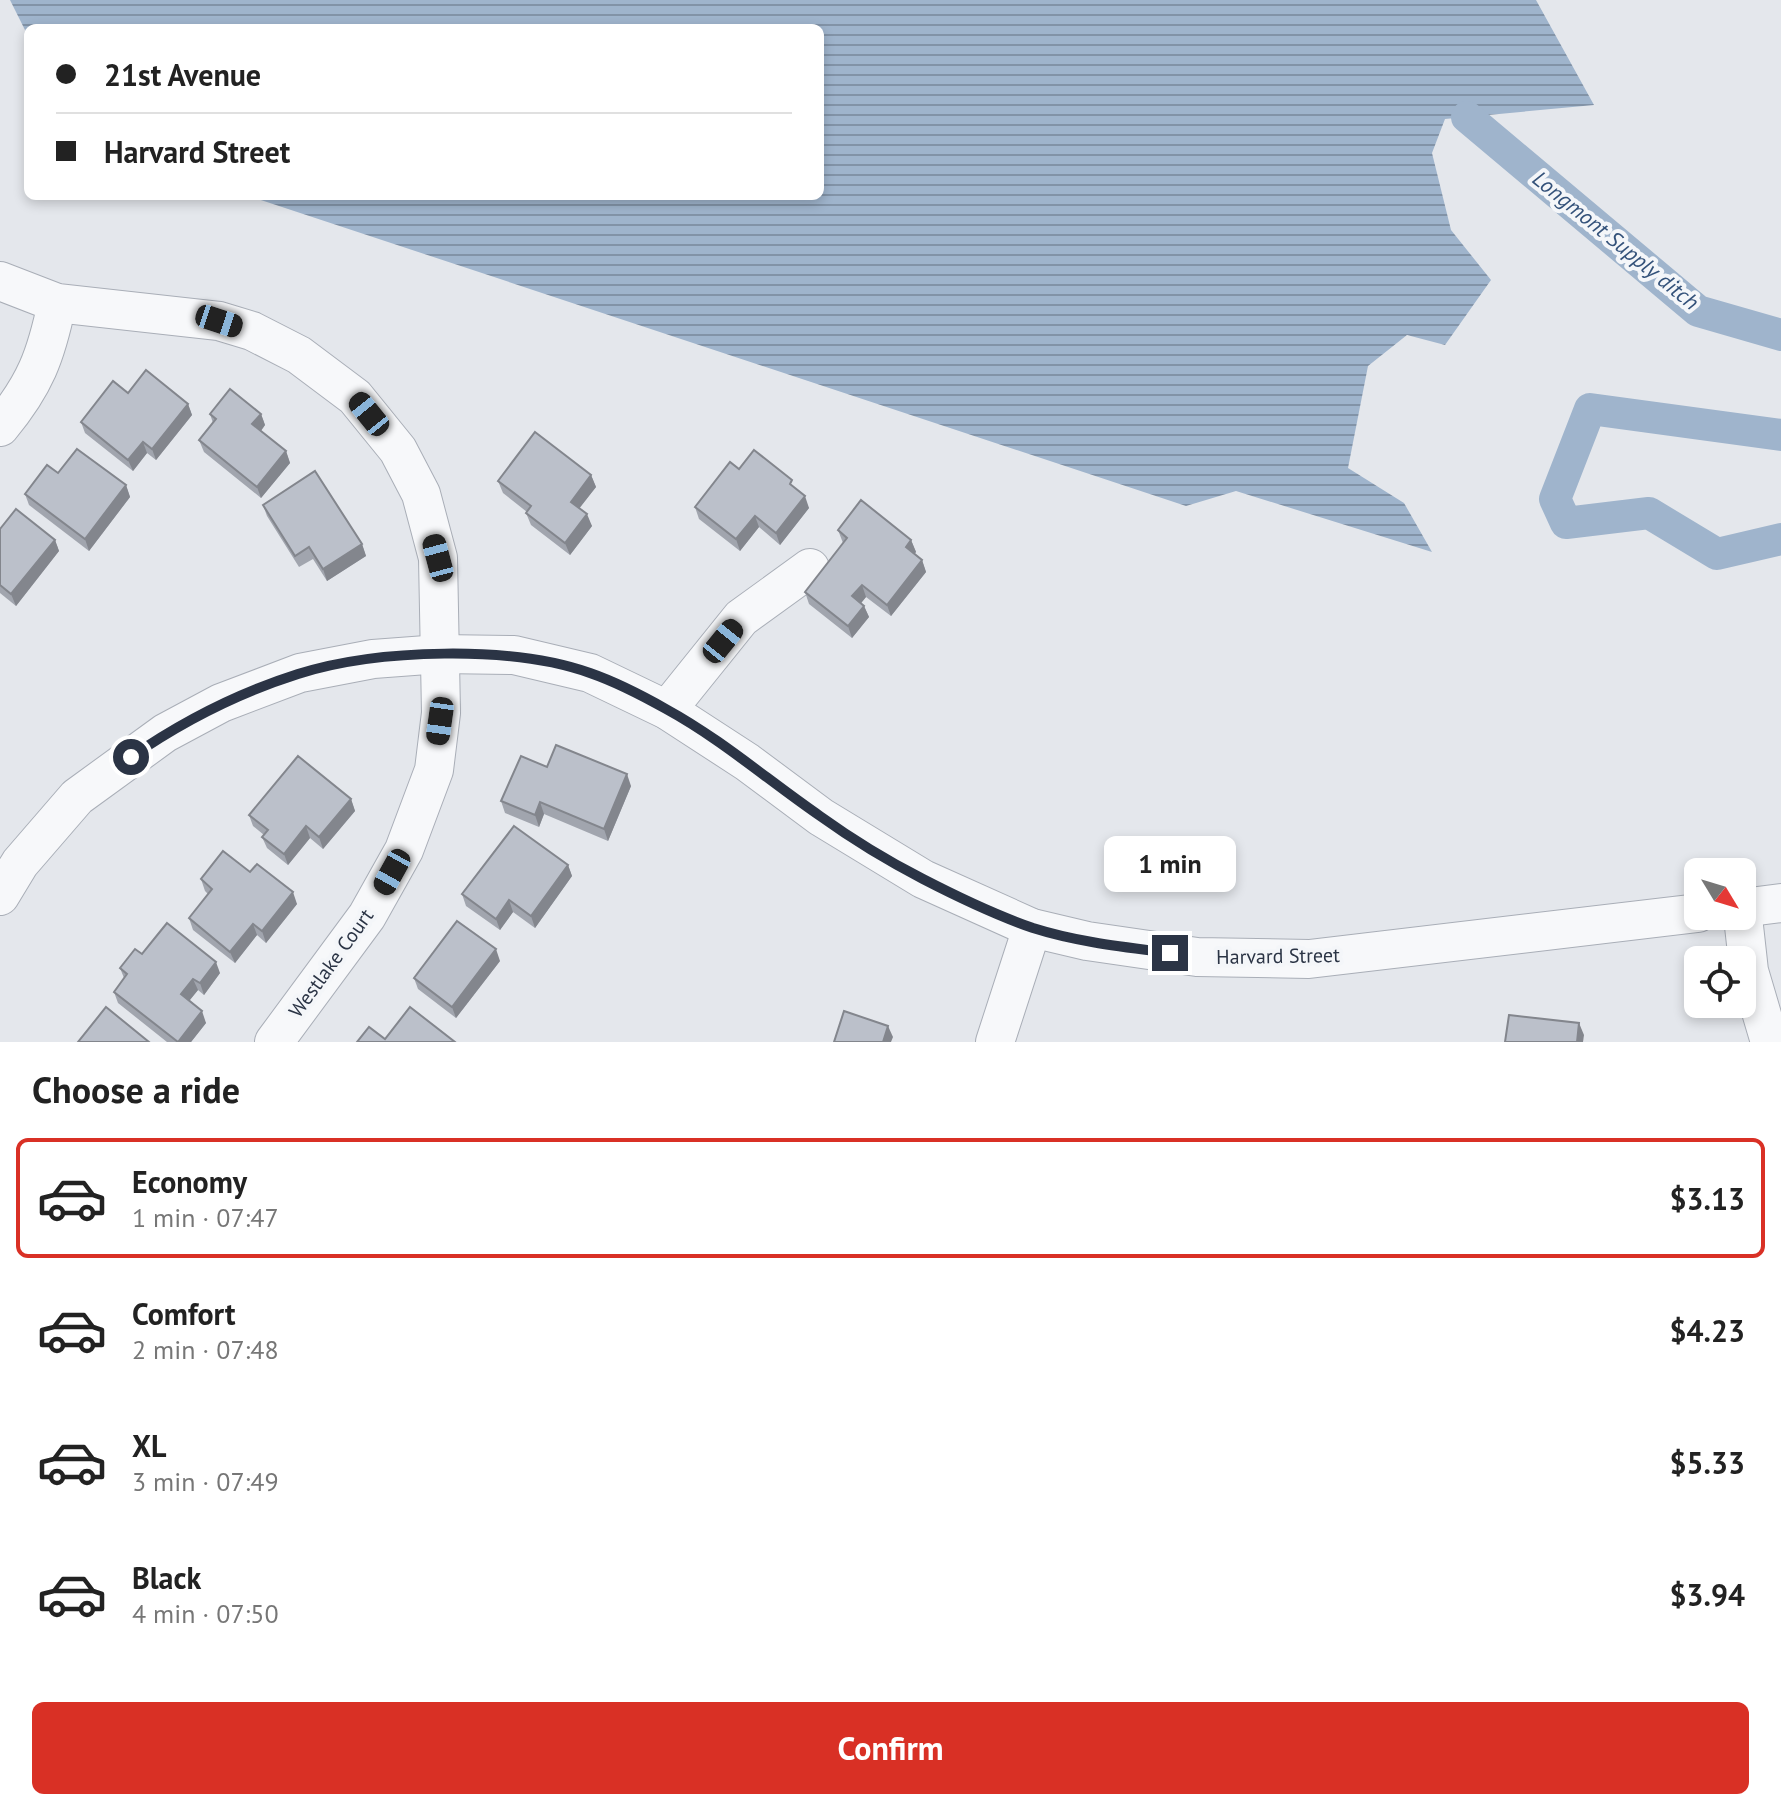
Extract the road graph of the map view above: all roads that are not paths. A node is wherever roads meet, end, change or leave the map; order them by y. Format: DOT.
graph roads {
  1 [pos="0,281"];
  2 [pos="57,303"];
  3 [pos="0,427"];
  4 [pos="810,568"];
  5 [pos="440,654"];
  6 [pos="667,710"];
  7 [pos="0,896"];
  8 [pos="1781,903"];
  9 [pos="1756,906"];
  10 [pos="1684,915"];
  11 [pos="1032,928"];
  12 [pos="1744,930"];
  13 [pos="274,1042"];
  14 [pos="995,1042"];
  15 [pos="1770,1042"];
  1 -- 2 [label="street"];
  2 -- 3 [label="street"];
  2 -- 5 [label="street"];
  4 -- 6 [label="street"];
  5 -- 6 [label="street, Harvard Street"];
  5 -- 7 [label="street, Harvard Street"];
  5 -- 13 [label="street, Westlake Court"];
  6 -- 11 [label="street, Harvard Street"];
  8 -- 9 [label="street"];
  10 -- 11 [label="street, Harvard Street"];
  11 -- 14 [label="street"];
  12 -- 15 [label="street"];
}
